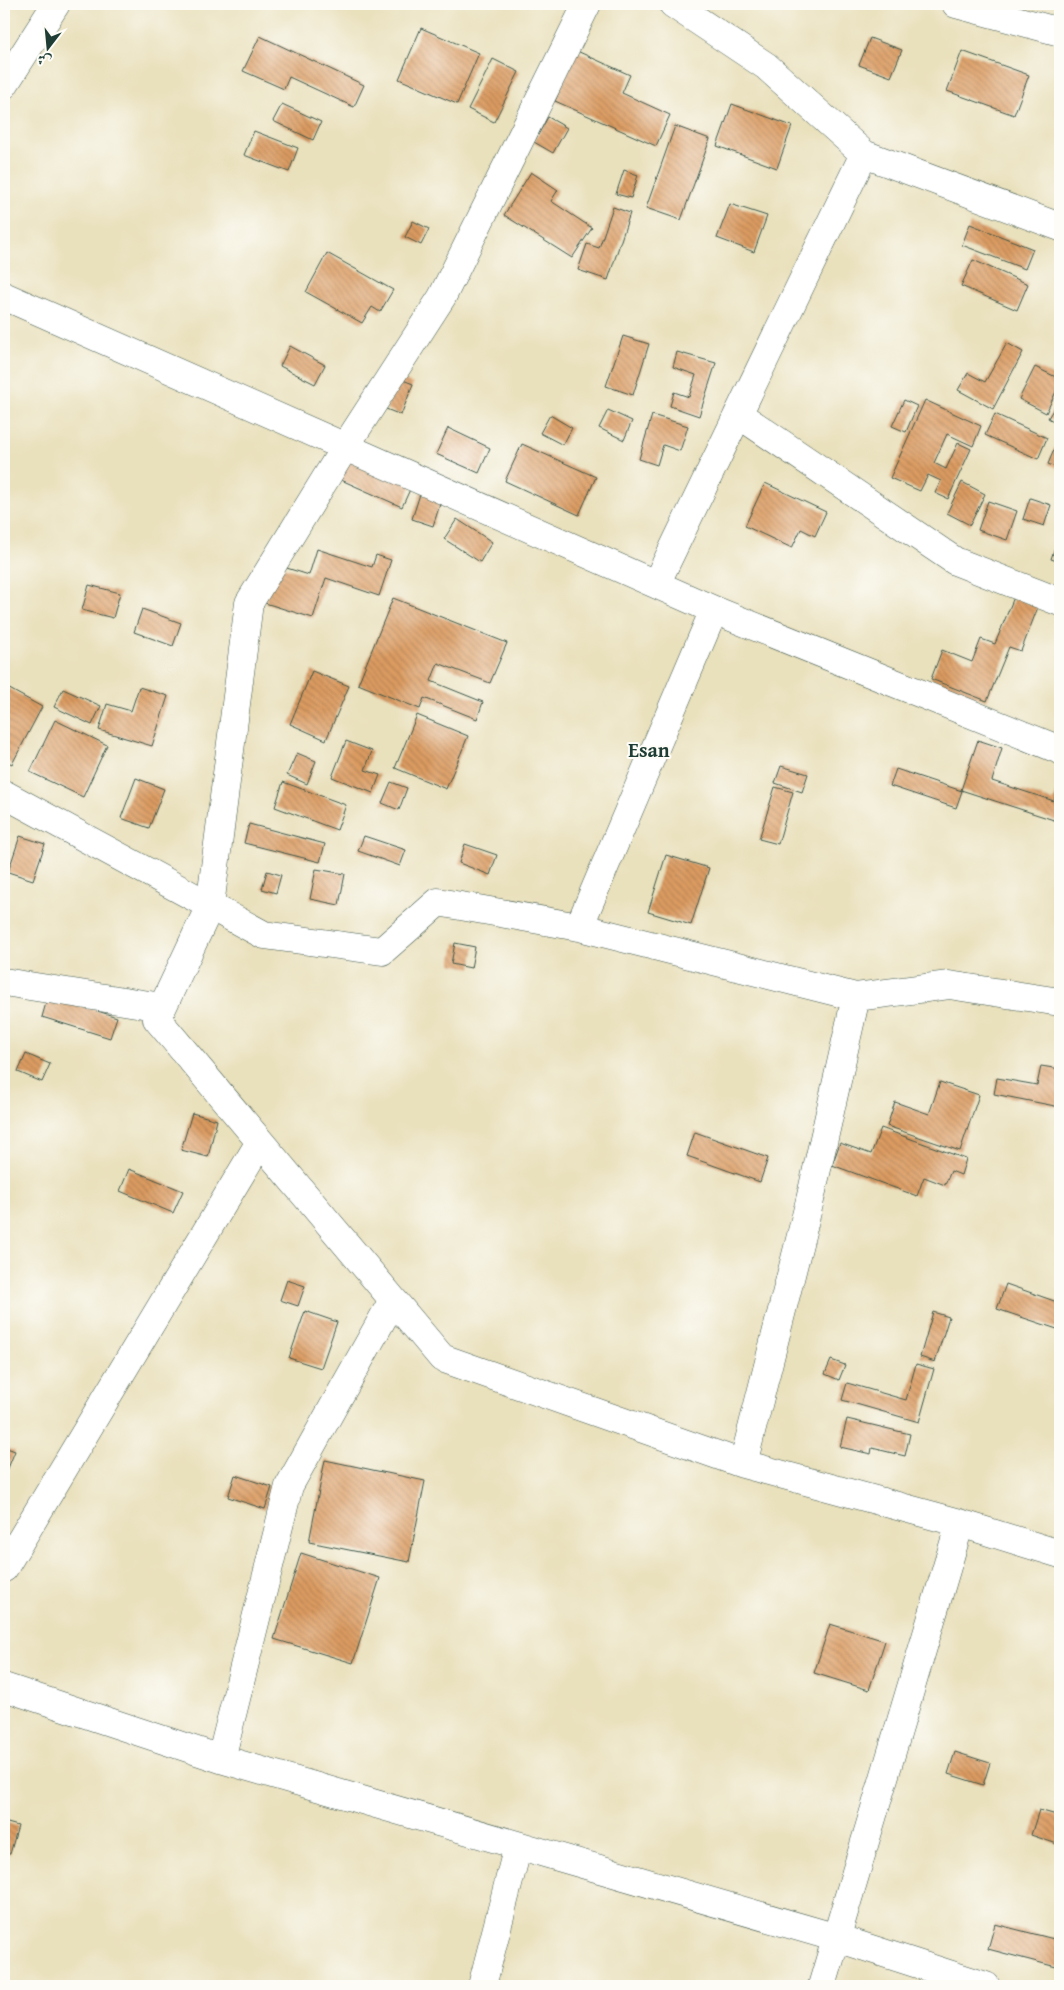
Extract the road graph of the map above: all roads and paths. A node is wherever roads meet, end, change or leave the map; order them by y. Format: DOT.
graph roads {
  1 [pos="56,4"];
  2 [pos="587,4"];
  3 [pos="673,4"];
  4 [pos="956,4"];
  5 [pos="1060,32"];
  6 [pos="4,85"];
  7 [pos="864,154"];
  8 [pos="1060,227"];
  9 [pos="4,296"];
  10 [pos="738,414"];
  11 [pos="345,447"];
  12 [pos="656,584"];
  13 [pos="1060,602"];
  14 [pos="714,610"];
  15 [pos="1060,750"];
  16 [pos="4,794"];
  17 [pos="210,906"];
  18 [pos="579,927"];
  19 [pos="4,982"];
  20 [pos="856,997"];
  21 [pos="1060,1002"];
  22 [pos="162,1008"];
  23 [pos="260,1142"];
  24 [pos="393,1300"];
  25 [pos="743,1464"];
  26 [pos="960,1523"];
  27 [pos="1060,1554"];
  28 [pos="4,1568"];
  29 [pos="4,1687"];
  30 [pos="221,1759"];
  31 [pos="518,1846"];
  32 [pos="836,1938"];
  33 [pos="482,1986"];
  34 [pos="822,1986"];
  35 [pos="986,1986"];
  1 -- 6 [label="street"];
  2 -- 11 [label="street"];
  3 -- 7 [label="street"];
  4 -- 5 [label="street"];
  7 -- 8 [label="street"];
  7 -- 10 [label="street"];
  9 -- 11 [label="street"];
  10 -- 12 [label="street"];
  10 -- 13 [label="street"];
  11 -- 12 [label="street"];
  11 -- 17 [label="street"];
  12 -- 14 [label="street"];
  14 -- 15 [label="street"];
  14 -- 18 [label="street"];
  16 -- 17 [label="street"];
  17 -- 18 [label="street"];
  17 -- 22 [label="street"];
  18 -- 20 [label="street"];
  19 -- 22 [label="street"];
  20 -- 21 [label="street"];
  20 -- 25 [label="street"];
  22 -- 23 [label="street"];
  23 -- 24 [label="street"];
  23 -- 28 [label="street"];
  24 -- 25 [label="street"];
  24 -- 30 [label="street"];
  25 -- 26 [label="street"];
  26 -- 27 [label="street"];
  26 -- 32 [label="street"];
  29 -- 30 [label="street"];
  30 -- 31 [label="street"];
  31 -- 32 [label="street"];
  31 -- 33 [label="street"];
  32 -- 34 [label="street"];
  32 -- 35 [label="street"];
}
